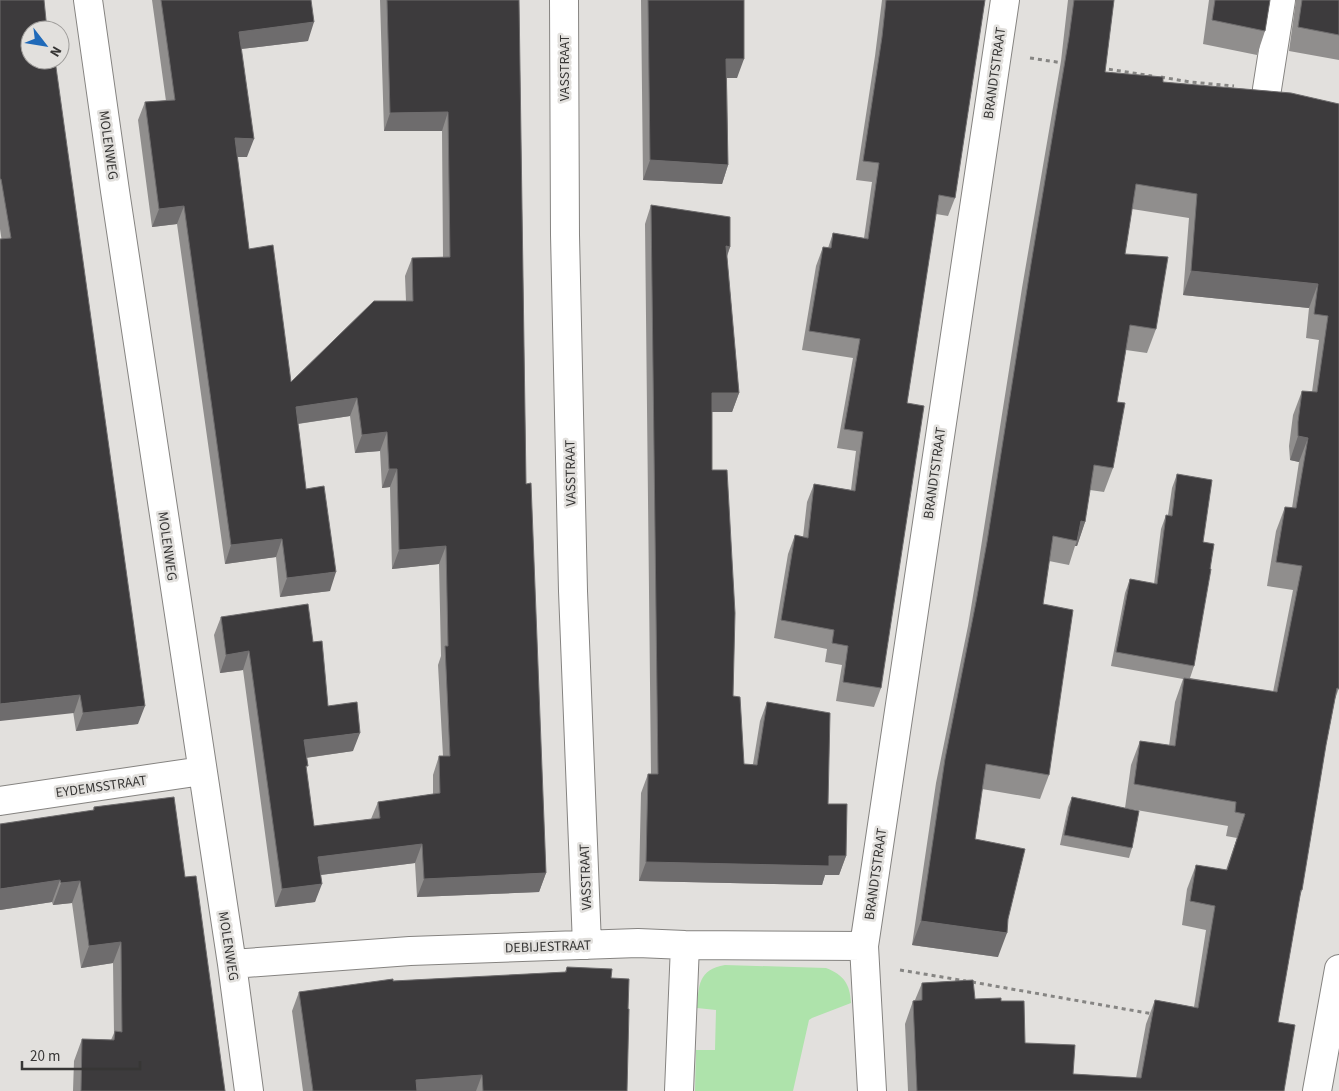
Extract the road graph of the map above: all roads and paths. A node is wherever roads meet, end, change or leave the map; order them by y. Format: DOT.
graph roads {
  1 [pos="88,0"];
  2 [pos="564,0"];
  3 [pos="1005,0"];
  4 [pos="1281,0"];
  5 [pos="997,53"];
  6 [pos="1064,63"];
  7 [pos="1094,67"];
  8 [pos="1267,88"];
  9 [pos="202,771"];
  10 [pos="0,801"];
  11 [pos="588,945"];
  12 [pos="685,945"];
  13 [pos="864,946"];
  14 [pos="232,964"];
  15 [pos="1339,969"];
  16 [pos="1154,1014"];
  17 [pos="1331,1060"];
  18 [pos="249,1091"];
  19 [pos="679,1091"];
  20 [pos="872,1091"];
  21 [pos="1317,1091"];
  1 -- 9 [label="street, MOLENWEG"];
  2 -- 11 [label="street, VASSTRAAT"];
  3 -- 5 [label="street, BRANDTSTRAAT"];
  4 -- 8 [label="street"];
  5 -- 6 [label="path"];
  5 -- 13 [label="street, BRANDTSTRAAT"];
  7 -- 8 [label="path"];
  9 -- 10 [label="street, EYDEMSSTRAAT"];
  9 -- 14 [label="street, MOLENWEG"];
  11 -- 12 [label="street, DEBIJESTRAAT"];
  11 -- 14 [label="street, DEBIJESTRAAT"];
  12 -- 13 [label="street, DEBIJESTRAAT"];
  12 -- 19 [label="street"];
  13 -- 16 [label="path"];
  13 -- 20 [label="street, BRANDTSTRAAT"];
  14 -- 18 [label="street, MOLENWEG"];
  15 -- 17 [label="street"];
  17 -- 21 [label="street"];
}
